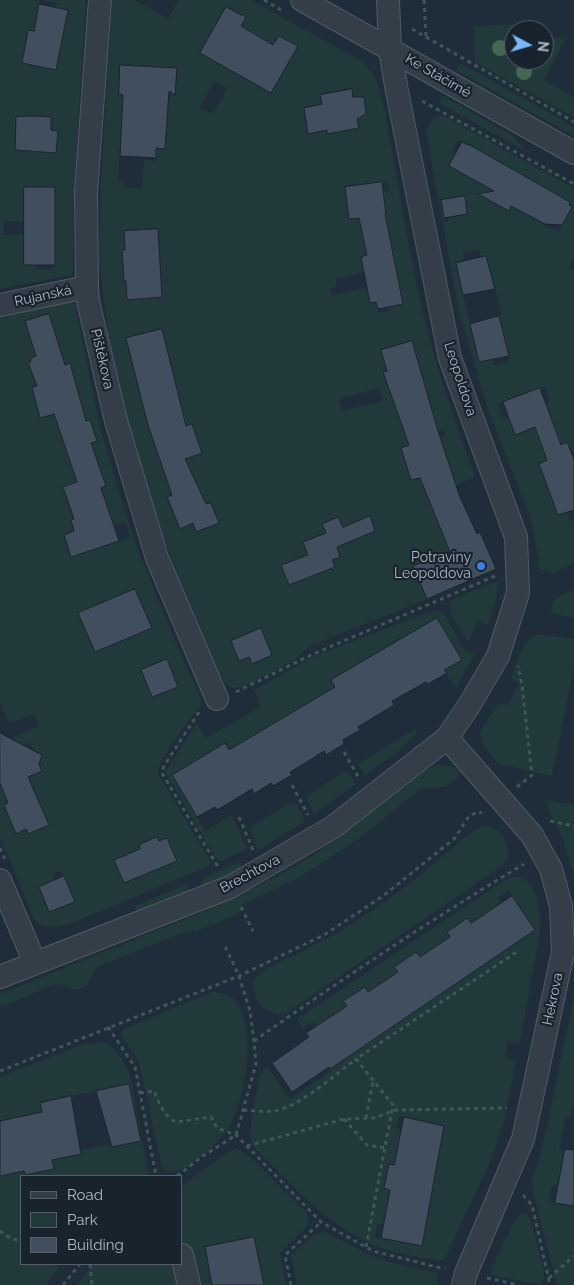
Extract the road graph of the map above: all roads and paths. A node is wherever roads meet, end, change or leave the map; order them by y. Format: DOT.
graph roads {
  1 [pos="100,0"];
  2 [pos="302,0"];
  3 [pos="424,0"];
  4 [pos="388,8"];
  5 [pos="426,37"];
  6 [pos="390,48"];
  7 [pos="574,122"];
  8 [pos="574,153"];
  9 [pos="87,287"];
  10 [pos="0,305"];
  11 [pos="496,576"];
  12 [pos="517,663"];
  13 [pos="223,695"];
  14 [pos="447,738"];
  15 [pos="344,752"];
  16 [pos="532,775"];
  17 [pos="363,784"];
  18 [pos="292,785"];
  19 [pos="490,815"];
  20 [pos="239,817"];
  21 [pos="544,820"];
  22 [pos="312,822"];
  23 [pos="574,826"];
  24 [pos="0,848"];
  25 [pos="256,858"];
  26 [pos="529,861"];
  27 [pos="226,863"];
  28 [pos="217,867"];
  29 [pos="210,870"];
  30 [pos="4,872"];
  31 [pos="230,887"];
  32 [pos="242,909"];
  33 [pos="252,931"];
  34 [pos="224,944"];
  35 [pos="518,952"];
  36 [pos="34,963"];
  37 [pos="239,976"];
  38 [pos="0,977"];
  39 [pos="108,1027"];
  40 [pos="254,1041"];
  41 [pos="356,1060"];
  42 [pos="0,1071"];
  43 [pos="373,1081"];
  44 [pos="140,1093"];
  45 [pos="243,1110"];
  46 [pos="393,1111"];
  47 [pos="529,1111"];
  48 [pos="366,1118"];
  49 [pos="344,1119"];
  50 [pos="236,1135"];
  51 [pos="247,1146"];
  52 [pos="386,1148"];
  53 [pos="156,1175"];
  54 [pos="177,1175"];
  55 [pos="521,1193"];
  56 [pos="321,1222"];
  57 [pos="0,1231"];
  58 [pos="20,1242"];
  59 [pos="366,1247"];
  60 [pos="182,1255"];
  61 [pos="574,1256"];
  62 [pos="77,1265"];
  63 [pos="90,1265"];
  64 [pos="549,1278"];
  65 [pos="458,1279"];
  66 [pos="63,1285"];
  67 [pos="92,1285"];
  68 [pos="188,1285"];
  69 [pos="291,1285"];
  70 [pos="519,1285"];
  71 [pos="550,1285"];
  1 -- 9 [label="street, Pištěkova"];
  2 -- 6 [label="street, Ke Stáčírně"];
  3 -- 5 [label="path"];
  4 -- 5 [label="path"];
  4 -- 6 [label="street, Leopoldova"];
  5 -- 7 [label="path"];
  6 -- 8 [label="street, Ke Stáčírně"];
  6 -- 14 [label="street, Leopoldova"];
  9 -- 10 [label="street, Rujanská"];
  9 -- 13 [label="street, Pištěkova"];
  11 -- 13 [label="path"];
  12 -- 16 [label="path"];
  13 -- 28 [label="path"];
  14 -- 31 [label="street, Brechtova"];
  14 -- 47 [label="street, Hekrova"];
  15 -- 17 [label="path"];
  18 -- 22 [label="path"];
  19 -- 37 [label="path"];
  20 -- 25 [label="path"];
  21 -- 23 [label="path"];
  24 -- 30 [label="path"];
  26 -- 40 [label="path"];
  27 -- 28 [label="path"];
  28 -- 29 [label="path"];
  28 -- 31 [label="path"];
  30 -- 36 [label="street"];
  31 -- 36 [label="street, Brechtova"];
  32 -- 33 [label="path"];
  34 -- 37 [label="path"];
  35 -- 41 [label="path"];
  36 -- 38 [label="street, Brechtova"];
  37 -- 39 [label="path"];
  37 -- 40 [label="path"];
  39 -- 42 [label="path"];
  39 -- 44 [label="path"];
  40 -- 45 [label="path"];
  41 -- 43 [label="path"];
  41 -- 45 [label="path"];
  43 -- 46 [label="path"];
  43 -- 48 [label="path"];
  44 -- 50 [label="path"];
  44 -- 53 [label="path"];
  45 -- 50 [label="path"];
  46 -- 47 [label="path"];
  46 -- 48 [label="path"];
  46 -- 52 [label="path"];
  47 -- 65 [label="street, Hekrova"];
  48 -- 49 [label="path"];
  49 -- 51 [label="path"];
  49 -- 52 [label="path"];
  50 -- 51 [label="path"];
  50 -- 54 [label="path"];
  51 -- 56 [label="path"];
  52 -- 59 [label="path"];
  55 -- 64 [label="path"];
  56 -- 59 [label="path"];
  56 -- 69 [label="path"];
  57 -- 58 [label="path"];
  59 -- 65 [label="path"];
  60 -- 68 [label="street"];
  61 -- 64 [label="path"];
  62 -- 66 [label="path"];
  63 -- 67 [label="path"];
  64 -- 71 [label="path"];
  65 -- 70 [label="path"];
}
